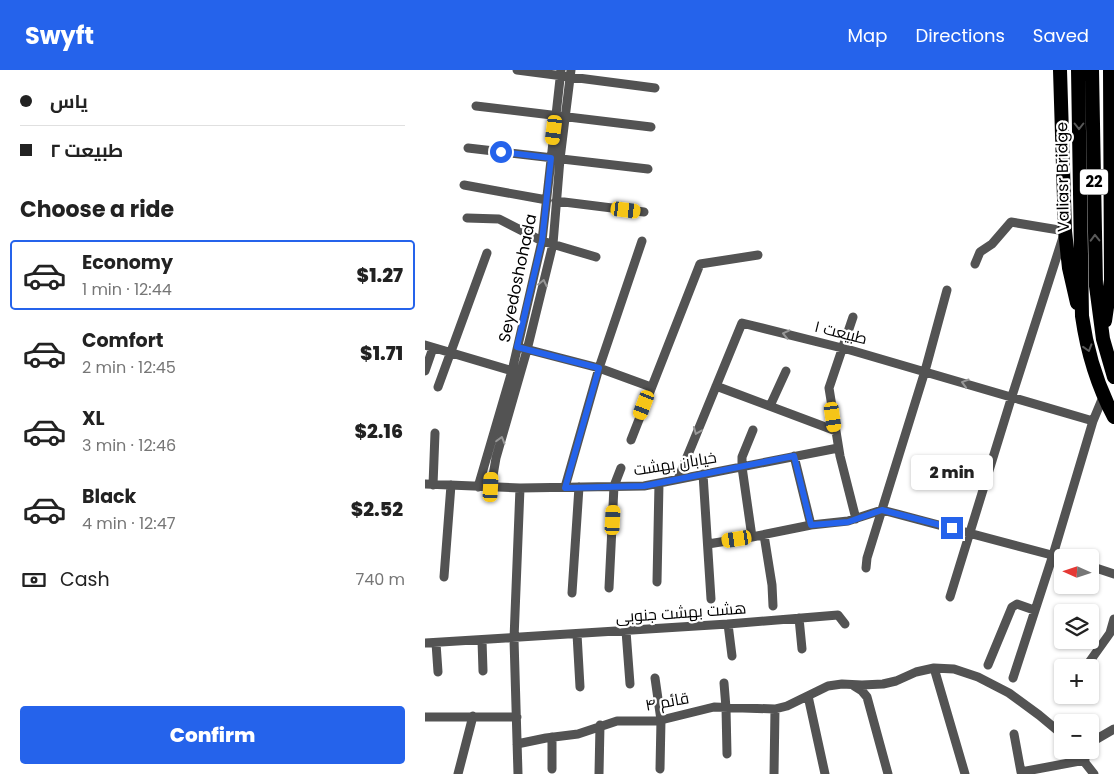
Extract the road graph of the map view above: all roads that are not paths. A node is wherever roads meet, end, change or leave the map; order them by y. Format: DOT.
graph roads {
  1 [pos="517,70"];
  2 [pos="1059,70"];
  3 [pos="561,72"];
  4 [pos="571,73"];
  5 [pos="1112,73"];
  6 [pos="1085,74"];
  7 [pos="655,88"];
  8 [pos="476,106"];
  9 [pos="561,116"];
  10 [pos="651,127"];
  11 [pos="468,148"];
  12 [pos="555,159"];
  13 [pos="648,169"];
  14 [pos="464,185"];
  15 [pos="551,200"];
  16 [pos="644,212"];
  17 [pos="467,218"];
  18 [pos="1065,231"];
  19 [pos="542,241"];
  20 [pos="642,241"];
  21 [pos="553,244"];
  22 [pos="487,253"];
  23 [pos="758,255"];
  24 [pos="595,257"];
  25 [pos="975,264"];
  26 [pos="947,290"];
  27 [pos="1082,316"];
  28 [pos="853,317"];
  29 [pos="1103,339"];
  30 [pos="429,347"];
  31 [pos="517,347"];
  32 [pos="843,348"];
  33 [pos="527,350"];
  34 [pos="451,354"];
  35 [pos="599,368"];
  36 [pos="425,371"];
  37 [pos="786,371"];
  38 [pos="925,371"];
  39 [pos="516,372"];
  40 [pos="1114,376"];
  41 [pos="716,386"];
  42 [pos="651,387"];
  43 [pos="438,388"];
  44 [pos="1011,396"];
  45 [pos="1103,397"];
  46 [pos="770,406"];
  47 [pos="1114,417"];
  48 [pos="1093,421"];
  49 [pos="753,430"];
  50 [pos="835,431"];
  51 [pos="435,433"];
  52 [pos="631,440"];
  53 [pos="838,448"];
  54 [pos="794,456"];
  55 [pos="742,467"];
  56 [pos="621,468"];
  57 [pos="703,474"];
  58 [pos="678,479"];
  59 [pos="659,483"];
  60 [pos="429,484"];
  61 [pos="451,485"];
  62 [pos="614,486"];
  63 [pos="478,487"];
  64 [pos="491,487"];
  65 [pos="579,487"];
  66 [pos="519,488"];
  67 [pos="565,488"];
  68 [pos="882,510"];
  69 [pos="857,519"];
  70 [pos="811,525"];
  71 [pos="970,533"];
  72 [pos="764,534"];
  73 [pos="752,537"];
  74 [pos="708,544"];
  75 [pos="1053,555"];
  76 [pos="866,568"];
  77 [pos="1099,569"];
  78 [pos="1114,574"];
  79 [pos="444,577"];
  80 [pos="657,582"];
  81 [pos="609,588"];
  82 [pos="572,593"];
  83 [pos="950,597"];
  84 [pos="711,599"];
  85 [pos="773,606"];
  86 [pos="1034,610"];
  87 [pos="799,618"];
  88 [pos="1114,619"];
  89 [pos="728,624"];
  90 [pos="845,624"];
  91 [pos="626,631"];
  92 [pos="577,634"];
  93 [pos="513,638"];
  94 [pos="482,640"];
  95 [pos="437,643"];
  96 [pos="425,644"];
  97 [pos="802,649"];
  98 [pos="732,656"];
  99 [pos="1091,659"];
  100 [pos="988,665"];
  101 [pos="934,668"];
  102 [pos="483,671"];
  103 [pos="438,672"];
  104 [pos="655,678"];
  105 [pos="1013,678"];
  106 [pos="723,682"];
  107 [pos="630,684"];
  108 [pos="852,685"];
  109 [pos="580,687"];
  110 [pos="808,696"];
  111 [pos="726,708"];
  112 [pos="775,709"];
  113 [pos="473,716"];
  114 [pos="425,717"];
  115 [pos="517,717"];
  116 [pos="661,720"];
  117 [pos="600,725"];
  118 [pos="1054,728"];
  119 [pos="1114,729"];
  120 [pos="1014,734"];
  121 [pos="552,737"];
  122 [pos="1099,738"];
  123 [pos="517,744"];
  124 [pos="727,754"];
  125 [pos="1085,760"];
  126 [pos="660,768"];
  127 [pos="553,769"];
  128 [pos="458,774"];
  129 [pos="518,774"];
  130 [pos="599,774"];
  131 [pos="774,774"];
  132 [pos="825,774"];
  133 [pos="888,774"];
  134 [pos="965,774"];
  135 [pos="1095,774"];
  1 -- 3 [label="street"];
  2 -- 18 [label="highway"];
  3 -- 4 [label="street"];
  3 -- 9 [label="street, Seyedoshohada"];
  4 -- 7 [label="street"];
  4 -- 9 [label="street, Seyedoshohada"];
  5 -- 29 [label="highway"];
  6 -- 27 [label="highway, Valiasr Bridge / 22, one-way"];
  29 -- 6 [label="highway, Valiasr Bridge / 22, one-way"];
  8 -- 9 [label="street"];
  9 -- 10 [label="street"];
  9 -- 12 [label="street, Seyedoshohada"];
  11 -- 12 [label="street"];
  12 -- 13 [label="street"];
  12 -- 15 [label="street, Seyedoshohada"];
  14 -- 15 [label="street"];
  15 -- 16 [label="street"];
  15 -- 19 [label="street, Seyedoshohada"];
  15 -- 21 [label="street, Seyedoshohada"];
  17 -- 19 [label="street"];
  18 -- 25 [label="street"];
  18 -- 27 [label="highway"];
  18 -- 44 [label="street"];
  19 -- 21 [label="street"];
  19 -- 31 [label="street, Seyedoshohada"];
  20 -- 35 [label="street"];
  21 -- 24 [label="street"];
  33 -- 21 [label="street, Seyedoshohada, one-way"];
  22 -- 34 [label="street"];
  23 -- 42 [label="street"];
  26 -- 38 [label="street"];
  27 -- 45 [label="highway, 22, one-way"];
  28 -- 32 [label="street"];
  29 -- 40 [label="highway, 22"];
  30 -- 34 [label="street"];
  30 -- 36 [label="street"];
  31 -- 33 [label="street"];
  31 -- 39 [label="street, Seyedoshohada"];
  32 -- 38 [label="street, طبیعت ۱"];
  32 -- 41 [label="street, طبیعت ۱, one-way"];
  32 -- 50 [label="street"];
  33 -- 35 [label="street"];
  33 -- 39 [label="street, Seyedoshohada"];
  34 -- 39 [label="street"];
  34 -- 43 [label="street"];
  35 -- 42 [label="street"];
  35 -- 67 [label="street"];
  37 -- 46 [label="street"];
  44 -- 38 [label="street, طبیعت ۱, one-way"];
  38 -- 68 [label="street"];
  39 -- 63 [label="street, Seyedoshohada"];
  64 -- 39 [label="street, Seyedoshohada, one-way"];
  41 -- 46 [label="street"];
  41 -- 58 [label="street, طبیعت ۱, one-way"];
  42 -- 52 [label="street"];
  44 -- 48 [label="street, طبیعت ۱"];
  44 -- 71 [label="street"];
  45 -- 47 [label="highway, 22"];
  45 -- 48 [label="street"];
  46 -- 50 [label="street"];
  48 -- 75 [label="street"];
  49 -- 55 [label="street"];
  50 -- 53 [label="street"];
  51 -- 60 [label="street"];
  53 -- 54 [label="street, خیابان بهشت"];
  53 -- 69 [label="street"];
  54 -- 55 [label="street, خیابان بهشت"];
  54 -- 70 [label="street"];
  55 -- 57 [label="street, خیابان بهشت"];
  55 -- 73 [label="street"];
  56 -- 62 [label="street"];
  57 -- 58 [label="street, خیابان بهشت"];
  57 -- 74 [label="street"];
  58 -- 59 [label="street, خیابان بهشت"];
  59 -- 62 [label="street, خیابان بهشت"];
  59 -- 80 [label="street"];
  60 -- 61 [label="street, خیابان بهشت"];
  61 -- 63 [label="street, خیابان بهشت"];
  61 -- 79 [label="street"];
  62 -- 65 [label="street, خیابان بهشت"];
  62 -- 81 [label="street"];
  63 -- 64 [label="street, خیابان بهشت"];
  64 -- 66 [label="street, خیابان بهشت"];
  65 -- 67 [label="street, خیابان بهشت"];
  65 -- 82 [label="street"];
  66 -- 67 [label="street, خیابان بهشت"];
  66 -- 93 [label="street"];
  68 -- 69 [label="street"];
  68 -- 71 [label="street"];
  68 -- 76 [label="street"];
  69 -- 70 [label="street"];
  70 -- 72 [label="street"];
  71 -- 75 [label="street"];
  71 -- 83 [label="street"];
  72 -- 73 [label="street"];
  72 -- 85 [label="street"];
  73 -- 74 [label="street"];
  74 -- 84 [label="street"];
  75 -- 86 [label="street"];
  77 -- 78 [label="street"];
  86 -- 100 [label="street"];
  86 -- 105 [label="street"];
  87 -- 89 [label="street, هشت بهشت جنوبی"];
  87 -- 90 [label="street, هشت بهشت جنوبی"];
  87 -- 97 [label="street"];
  88 -- 99 [label="street"];
  89 -- 91 [label="street, هشت بهشت جنوبی"];
  89 -- 98 [label="street"];
  91 -- 92 [label="street, هشت بهشت جنوبی"];
  91 -- 107 [label="street"];
  92 -- 93 [label="street, هشت بهشت جنوبی"];
  92 -- 109 [label="street"];
  93 -- 94 [label="street, هشت بهشت جنوبی"];
  93 -- 115 [label="street"];
  94 -- 95 [label="street, هشت بهشت جنوبی"];
  94 -- 102 [label="street"];
  95 -- 96 [label="street, هشت بهشت جنوبی"];
  95 -- 103 [label="street"];
  101 -- 108 [label="street, قائم ۴"];
  101 -- 118 [label="street"];
  101 -- 134 [label="street"];
  104 -- 116 [label="street"];
  106 -- 111 [label="street"];
  108 -- 110 [label="street, قائم ۴"];
  108 -- 133 [label="street"];
  110 -- 112 [label="street, قائم ۴"];
  110 -- 132 [label="street"];
  111 -- 112 [label="street, قائم ۴"];
  111 -- 116 [label="street, قائم ۴"];
  111 -- 124 [label="street"];
  112 -- 131 [label="street"];
  113 -- 114 [label="street"];
  113 -- 115 [label="street"];
  113 -- 128 [label="street"];
  115 -- 123 [label="street"];
  116 -- 117 [label="street, قائم ۴"];
  116 -- 126 [label="street"];
  117 -- 121 [label="street, قائم ۴"];
  117 -- 130 [label="street"];
  119 -- 122 [label="street"];
  120 -- 125 [label="street"];
  121 -- 123 [label="street, قائم ۴"];
  121 -- 127 [label="street"];
  123 -- 129 [label="street"];
  125 -- 135 [label="street"];
}
